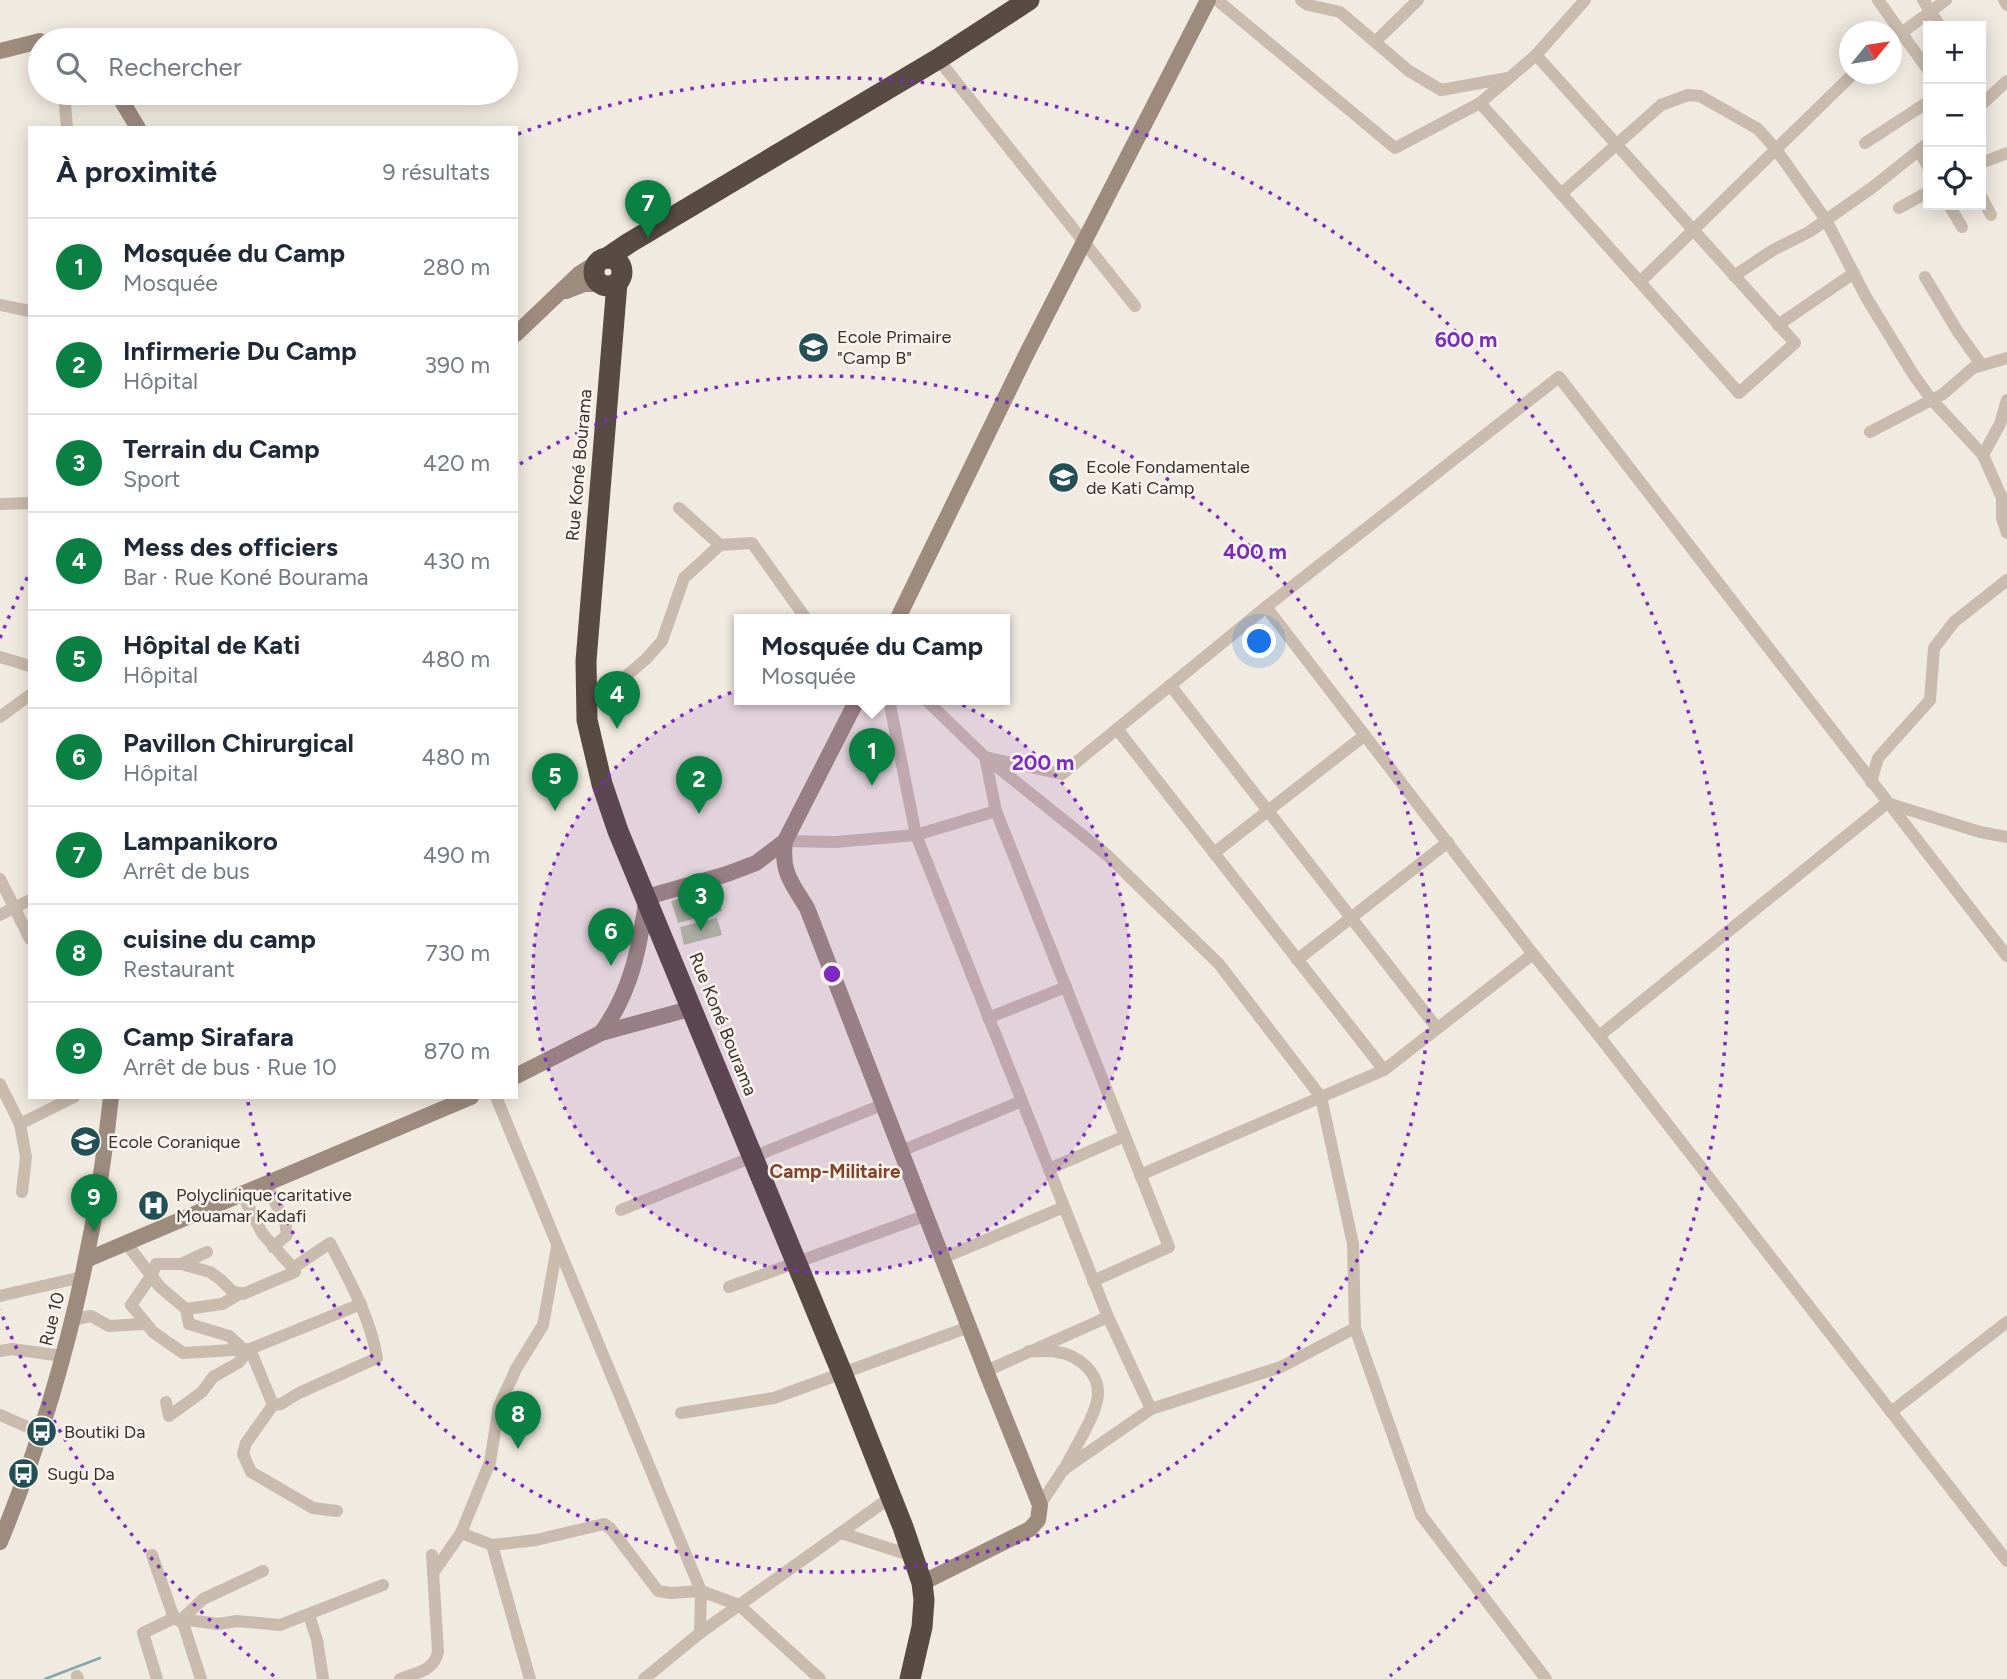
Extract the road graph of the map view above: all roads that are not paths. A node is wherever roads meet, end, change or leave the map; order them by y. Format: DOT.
graph roads {
  1 [pos="1029,0"];
  2 [pos="1208,0"];
  3 [pos="1217,0"];
  4 [pos="1301,0"];
  5 [pos="1418,0"];
  6 [pos="1585,0"];
  7 [pos="1878,0"];
  8 [pos="1946,0"];
  9 [pos="2004,0"];
  10 [pos="1927,5"];
  11 [pos="2007,5"];
  12 [pos="1894,21"];
  13 [pos="1937,21"];
  14 [pos="1902,32"];
  15 [pos="1375,42"];
  16 [pos="28,44"];
  17 [pos="0,51"];
  18 [pos="1536,55"];
  19 [pos="938,59"];
  20 [pos="1923,63"];
  21 [pos="1509,78"];
  22 [pos="1842,84"];
  23 [pos="2006,86"];
  24 [pos="1986,98"];
  25 [pos="1480,103"];
  26 [pos="65,105"];
  27 [pos="124,105"];
  28 [pos="1923,105"];
  29 [pos="67,126"];
  30 [pos="137,126"];
  31 [pos="1865,143"];
  32 [pos="1616,144"];
  33 [pos="1775,148"];
  34 [pos="1923,148"];
  35 [pos="2007,153"];
  36 [pos="1986,161"];
  37 [pos="1561,194"];
  38 [pos="1923,195"];
  39 [pos="1986,206"];
  40 [pos="1899,208"];
  41 [pos="1953,210"];
  42 [pos="1991,215"];
  43 [pos="1826,220"];
  44 [pos="1962,227"];
  45 [pos="1693,231"];
  46 [pos="1084,242"];
  47 [pos="607,272"];
  48 [pos="1854,273"];
  49 [pos="1734,276"];
  50 [pos="1925,277"];
  51 [pos="1640,282"];
  52 [pos="0,305"];
  53 [pos="1135,306"];
  54 [pos="28,311"];
  55 [pos="1779,326"];
  56 [pos="518,332"];
  57 [pos="2007,358"];
  58 [pos="1981,364"];
  59 [pos="1931,399"];
  60 [pos="2007,400"];
  61 [pos="1870,432"];
  62 [pos="1983,456"];
  63 [pos="28,503"];
  64 [pos="0,504"];
  65 [pos="2005,506"];
  66 [pos="679,508"];
  67 [pos="2007,533"];
  68 [pos="720,545"];
  69 [pos="2007,580"];
  70 [pos="1266,607"];
  71 [pos="803,614"];
  72 [pos="900,614"];
  73 [pos="0,657"];
  74 [pos="28,665"];
  75 [pos="1170,685"];
  76 [pos="585,695"];
  77 [pos="28,696"];
  78 [pos="854,705"];
  79 [pos="890,705"];
  80 [pos="931,705"];
  81 [pos="0,717"];
  82 [pos="1117,729"];
  83 [pos="1365,735"];
  84 [pos="985,757"];
  85 [pos="1871,782"];
  86 [pos="1887,803"];
  87 [pos="996,811"];
  88 [pos="1267,811"];
  89 [pos="916,835"];
  90 [pos="2007,836"];
  91 [pos="785,841"];
  92 [pos="1448,842"];
  93 [pos="1214,853"];
  94 [pos="756,863"];
  95 [pos="0,879"];
  96 [pos="793,885"];
  97 [pos="647,897"];
  98 [pos="28,901"];
  99 [pos="15,907"];
  100 [pos="0,915"];
  101 [pos="1350,918"];
  102 [pos="28,935"];
  103 [pos="1533,954"];
  104 [pos="2007,956"];
  105 [pos="1297,960"];
  106 [pos="1066,987"];
  107 [pos="693,1008"];
  108 [pos="615,1013"];
  109 [pos="988,1018"];
  110 [pos="628,1024"];
  111 [pos="1437,1028"];
  112 [pos="601,1033"];
  113 [pos="1599,1036"];
  114 [pos="1384,1070"];
  115 [pos="518,1075"];
  116 [pos="0,1084"];
  117 [pos="1321,1097"];
  118 [pos="70,1099"];
  119 [pos="466,1099"];
  120 [pos="497,1099"];
  121 [pos="109,1100"];
  122 [pos="1022,1101"];
  123 [pos="884,1104"];
  124 [pos="20,1124"];
  125 [pos="1125,1136"];
  126 [pos="906,1149"];
  127 [pos="753,1157"];
  128 [pos="1049,1169"];
  129 [pos="1140,1175"];
  130 [pos="265,1184"];
  131 [pos="22,1192"];
  132 [pos="242,1194"];
  133 [pos="1064,1208"];
  134 [pos="621,1210"];
  135 [pos="927,1215"];
  136 [pos="127,1243"];
  137 [pos="557,1246"];
  138 [pos="273,1247"];
  139 [pos="207,1252"];
  140 [pos="943,1258"];
  141 [pos="86,1260"];
  142 [pos="796,1263"];
  143 [pos="180,1264"];
  144 [pos="293,1268"];
  145 [pos="152,1275"];
  146 [pos="82,1277"];
  147 [pos="1093,1281"];
  148 [pos="729,1287"];
  149 [pos="241,1293"];
  150 [pos="0,1296"];
  151 [pos="361,1304"];
  152 [pos="186,1309"];
  153 [pos="1108,1317"];
  154 [pos="71,1320"];
  155 [pos="2007,1322"];
  156 [pos="145,1324"];
  157 [pos="969,1327"];
  158 [pos="1355,1328"];
  159 [pos="246,1349"];
  160 [pos="0,1352"];
  161 [pos="1030,1352"];
  162 [pos="62,1356"];
  163 [pos="986,1371"];
  164 [pos="842,1373"];
  165 [pos="166,1402"];
  166 [pos="273,1405"];
  167 [pos="1151,1409"];
  168 [pos="1891,1412"];
  169 [pos="681,1413"];
  170 [pos="0,1415"];
  171 [pos="39,1432"];
  172 [pos="1063,1470"];
  173 [pos="891,1497"];
  174 [pos="1040,1505"];
  175 [pos="337,1511"];
  176 [pos="461,1533"];
  177 [pos="841,1533"];
  178 [pos="1,1537"];
  179 [pos="492,1545"];
  180 [pos="152,1555"];
  181 [pos="432,1555"];
  182 [pos="913,1556"];
  183 [pos="2007,1561"];
  184 [pos="263,1570"];
  185 [pos="433,1573"];
  186 [pos="922,1583"];
  187 [pos="383,1585"];
  188 [pos="701,1591"];
  189 [pos="740,1605"];
  190 [pos="309,1615"];
  191 [pos="178,1618"];
  192 [pos="700,1633"];
  193 [pos="157,1679"];
  194 [pos="201,1679"];
  195 [pos="324,1679"];
  196 [pos="400,1679"];
  197 [pos="530,1679"];
  198 [pos="644,1679"];
  199 [pos="820,1679"];
  200 [pos="910,1679"];
  201 [pos="1546,1679"];
  1 -- 19 [label="highway"];
  2 -- 46 [label="street"];
  3 -- 25 [label="street"];
  4 -- 15 [label="street"];
  5 -- 15 [label="street"];
  6 -- 18 [label="street"];
  7 -- 12 [label="street"];
  8 -- 10 [label="street"];
  9 -- 11 [label="street"];
  10 -- 13 [label="street"];
  10 -- 14 [label="street"];
  14 -- 20 [label="street"];
  15 -- 21 [label="street"];
  16 -- 17 [label="street"];
  18 -- 21 [label="street"];
  18 -- 32 [label="street"];
  19 -- 46 [label="street"];
  19 -- 47 [label="highway"];
  21 -- 25 [label="street"];
  22 -- 33 [label="street"];
  23 -- 24 [label="street"];
  25 -- 37 [label="street"];
  26 -- 29 [label="street"];
  27 -- 30 [label="street"];
  28 -- 31 [label="street"];
  32 -- 33 [label="street"];
  32 -- 37 [label="street"];
  32 -- 45 [label="street"];
  33 -- 43 [label="street"];
  33 -- 45 [label="street"];
  34 -- 43 [label="street"];
  35 -- 36 [label="street"];
  37 -- 51 [label="street"];
  38 -- 40 [label="street"];
  39 -- 42 [label="street"];
  41 -- 44 [label="street"];
  43 -- 48 [label="street"];
  43 -- 49 [label="street"];
  45 -- 49 [label="street"];
  45 -- 51 [label="street"];
  46 -- 53 [label="street"];
  46 -- 72 [label="street"];
  47 -- 56 [label="street"];
  47 -- 76 [label="highway, Rue Koné Bourama"];
  48 -- 55 [label="street"];
  48 -- 59 [label="street"];
  49 -- 55 [label="street"];
  50 -- 58 [label="street"];
  51 -- 55 [label="street"];
  52 -- 54 [label="street"];
  57 -- 58 [label="street"];
  58 -- 59 [label="street"];
  59 -- 61 [label="street"];
  59 -- 62 [label="street"];
  60 -- 62 [label="street"];
  62 -- 65 [label="street"];
  63 -- 64 [label="street"];
  65 -- 67 [label="street"];
  66 -- 68 [label="street"];
  68 -- 71 [label="street"];
  68 -- 76 [label="street"];
  69 -- 85 [label="street"];
  70 -- 75 [label="street"];
  70 -- 83 [label="street"];
  70 -- 85 [label="street"];
  73 -- 74 [label="street"];
  75 -- 82 [label="street"];
  75 -- 88 [label="street"];
  76 -- 97 [label="highway, Rue Koné Bourama"];
  77 -- 81 [label="street"];
  78 -- 91 [label="street"];
  79 -- 89 [label="street"];
  80 -- 84 [label="street"];
  82 -- 84 [label="street"];
  82 -- 93 [label="street"];
  83 -- 88 [label="street"];
  83 -- 92 [label="street"];
  84 -- 87 [label="street"];
  84 -- 117 [label="street"];
  85 -- 86 [label="street"];
  86 -- 90 [label="street"];
  86 -- 104 [label="street"];
  86 -- 113 [label="street"];
  87 -- 89 [label="street"];
  87 -- 106 [label="street"];
  88 -- 93 [label="street"];
  88 -- 101 [label="street"];
  89 -- 91 [label="street"];
  89 -- 109 [label="street"];
  91 -- 94 [label="street"];
  91 -- 96 [label="street"];
  92 -- 101 [label="street"];
  92 -- 103 [label="street"];
  93 -- 105 [label="street"];
  94 -- 96 [label="street"];
  94 -- 97 [label="street"];
  95 -- 99 [label="street"];
  96 -- 123 [label="street"];
  97 -- 107 [label="highway, Rue Koné Bourama"];
  97 -- 108 [label="street"];
  98 -- 99 [label="street"];
  99 -- 100 [label="street"];
  99 -- 102 [label="street"];
  101 -- 105 [label="street"];
  101 -- 111 [label="street"];
  103 -- 111 [label="street"];
  103 -- 113 [label="street"];
  105 -- 114 [label="street"];
  106 -- 109 [label="street"];
  106 -- 125 [label="street"];
  107 -- 110 [label="street"];
  107 -- 127 [label="highway, Rue Koné Bourama"];
  108 -- 110 [label="street"];
  108 -- 112 [label="street"];
  109 -- 122 [label="street"];
  110 -- 112 [label="street"];
  111 -- 114 [label="street"];
  112 -- 115 [label="street"];
  113 -- 168 [label="street"];
  114 -- 117 [label="street"];
  116 -- 124 [label="street"];
  117 -- 129 [label="street"];
  117 -- 158 [label="street"];
  118 -- 124 [label="street"];
  119 -- 130 [label="street"];
  120 -- 137 [label="street"];
  121 -- 141 [label="street, Rue 10"];
  122 -- 126 [label="street"];
  122 -- 128 [label="street"];
  123 -- 127 [label="street"];
  123 -- 135 [label="street"];
  124 -- 131 [label="street"];
  125 -- 128 [label="street"];
  125 -- 129 [label="street"];
  127 -- 134 [label="street"];
  127 -- 142 [label="highway, Rue Koné Bourama"];
  128 -- 133 [label="street"];
  129 -- 147 [label="street"];
  130 -- 132 [label="street"];
  130 -- 138 [label="street"];
  132 -- 136 [label="street"];
  132 -- 138 [label="street"];
  133 -- 140 [label="street"];
  133 -- 147 [label="street"];
  135 -- 140 [label="street"];
  135 -- 142 [label="street"];
  136 -- 141 [label="street"];
  136 -- 145 [label="street"];
  137 -- 176 [label="street"];
  137 -- 188 [label="street"];
  138 -- 144 [label="street"];
  139 -- 143 [label="street"];
  140 -- 157 [label="street"];
  141 -- 146 [label="street, Rue 10"];
  142 -- 148 [label="street"];
  142 -- 164 [label="highway, Rue Koné Bourama"];
  143 -- 145 [label="street"];
  143 -- 149 [label="street"];
  144 -- 149 [label="street"];
  144 -- 151 [label="street"];
  145 -- 152 [label="street"];
  145 -- 156 [label="street"];
  146 -- 150 [label="street"];
  146 -- 154 [label="street, Rue 10"];
  147 -- 153 [label="street"];
  149 -- 152 [label="street"];
  151 -- 159 [label="street"];
  151 -- 166 [label="street"];
  152 -- 159 [label="street"];
  153 -- 161 [label="street"];
  153 -- 167 [label="street"];
  154 -- 156 [label="street"];
  154 -- 162 [label="street, Rue 10"];
  155 -- 168 [label="street"];
  156 -- 159 [label="street"];
  157 -- 163 [label="street"];
  157 -- 164 [label="street"];
  158 -- 167 [label="street"];
  158 -- 201 [label="street"];
  159 -- 165 [label="street"];
  159 -- 166 [label="street"];
  160 -- 162 [label="street"];
  161 -- 163 [label="street"];
  161 -- 172 [label="street"];
  162 -- 171 [label="street, Rue 10"];
  163 -- 174 [label="street"];
  164 -- 169 [label="street"];
  164 -- 173 [label="highway, Rue Koné Bourama"];
  166 -- 175 [label="street"];
  167 -- 172 [label="street"];
  168 -- 183 [label="street"];
  170 -- 171 [label="street"];
  171 -- 178 [label="street, Rue 10"];
  172 -- 174 [label="street"];
  173 -- 177 [label="street"];
  173 -- 182 [label="highway, Rue Koné Bourama"];
  174 -- 186 [label="street"];
  176 -- 179 [label="street"];
  176 -- 185 [label="street"];
  177 -- 182 [label="street"];
  177 -- 189 [label="street"];
  179 -- 188 [label="street"];
  179 -- 197 [label="street"];
  180 -- 191 [label="street"];
  181 -- 185 [label="street"];
  182 -- 186 [label="highway, Rue Koné Bourama"];
  184 -- 191 [label="street"];
  185 -- 196 [label="street"];
  186 -- 200 [label="highway, Rue Koné Bourama"];
  187 -- 190 [label="street"];
  188 -- 189 [label="street"];
  188 -- 192 [label="street"];
  189 -- 192 [label="street"];
  189 -- 199 [label="street"];
  190 -- 191 [label="street"];
  190 -- 195 [label="street"];
  191 -- 193 [label="street"];
  191 -- 194 [label="street"];
  192 -- 198 [label="street"];
}
